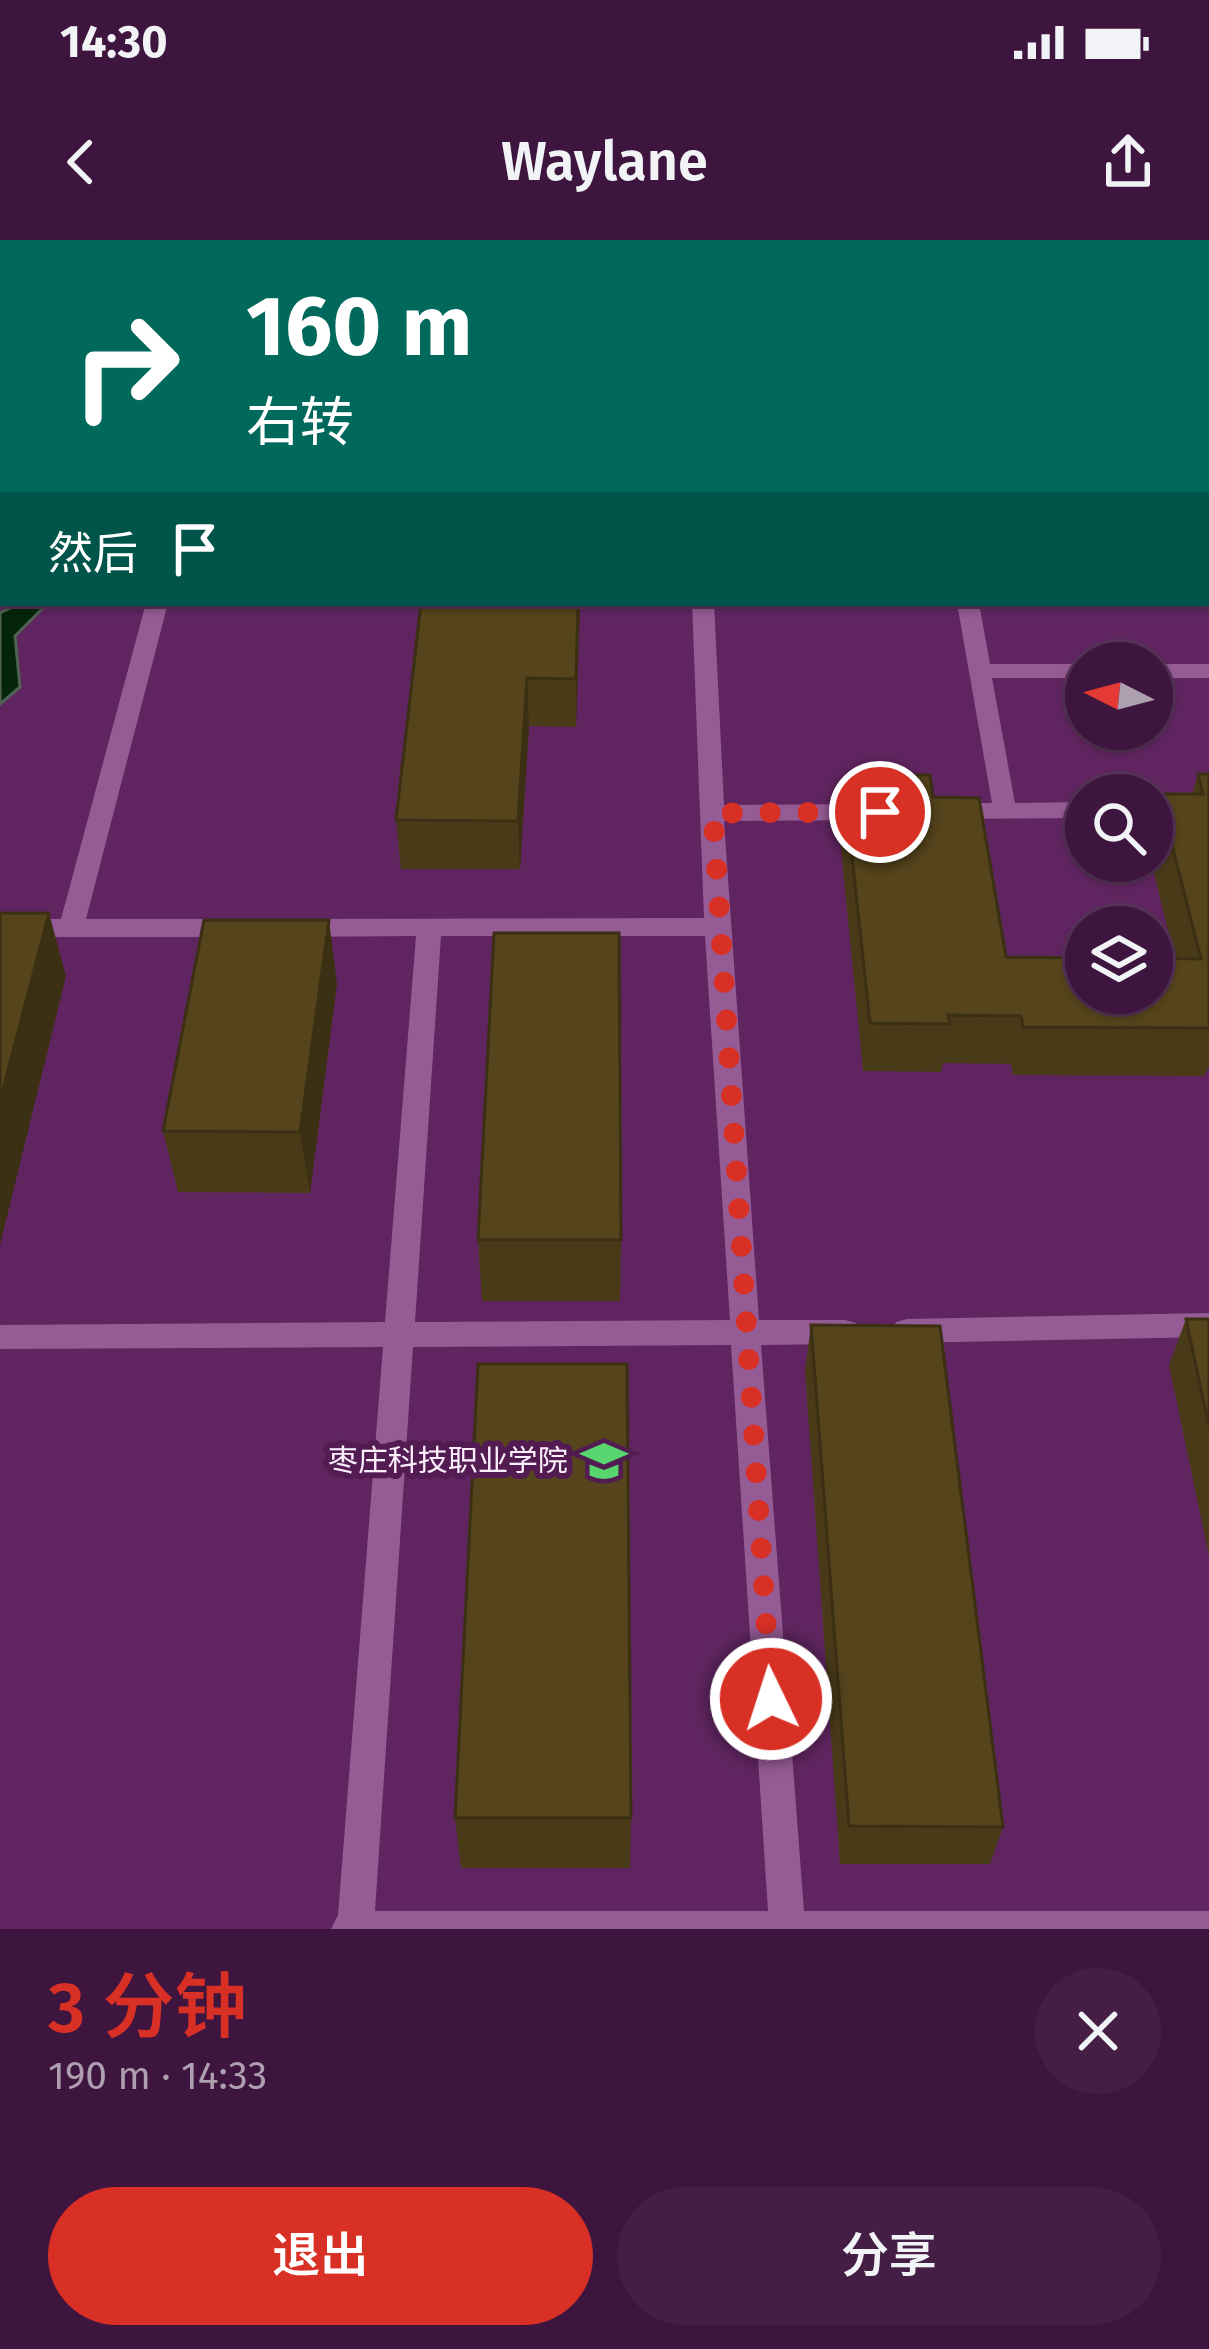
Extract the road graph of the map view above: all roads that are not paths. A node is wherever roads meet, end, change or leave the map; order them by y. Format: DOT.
graph roads {
  1 [pos="156,606"];
  2 [pos="703,606"];
  3 [pos="969,606"];
  4 [pos="981,670"];
  5 [pos="1065,670"];
  6 [pos="1173,670"];
  7 [pos="1209,670"];
  8 [pos="1005,811"];
  9 [pos="1065,811"];
  10 [pos="713,813"];
  11 [pos="717,927"];
  12 [pos="0,928"];
  13 [pos="71,928"];
  14 [pos="429,928"];
  15 [pos="1209,1324"];
  16 [pos="746,1334"];
  17 [pos="399,1336"];
  18 [pos="0,1337"];
  19 [pos="352,1927"];
  20 [pos="788,1928"];
  21 [pos="1209,1929"];
  1 -- 13 [label="lane"];
  2 -- 10 [label="lane"];
  3 -- 4 [label="lane"];
  4 -- 5 [label="lane"];
  4 -- 8 [label="lane"];
  6 -- 7 [label="lane"];
  8 -- 9 [label="lane"];
  8 -- 10 [label="lane"];
  10 -- 11 [label="lane"];
  11 -- 14 [label="lane"];
  11 -- 16 [label="lane"];
  12 -- 13 [label="lane"];
  13 -- 14 [label="lane"];
  14 -- 17 [label="lane"];
  15 -- 16 [label="lane"];
  16 -- 17 [label="lane"];
  16 -- 20 [label="lane"];
  17 -- 18 [label="lane"];
  17 -- 19 [label="lane"];
  19 -- 20 [label="lane"];
  20 -- 21 [label="lane"];
}
